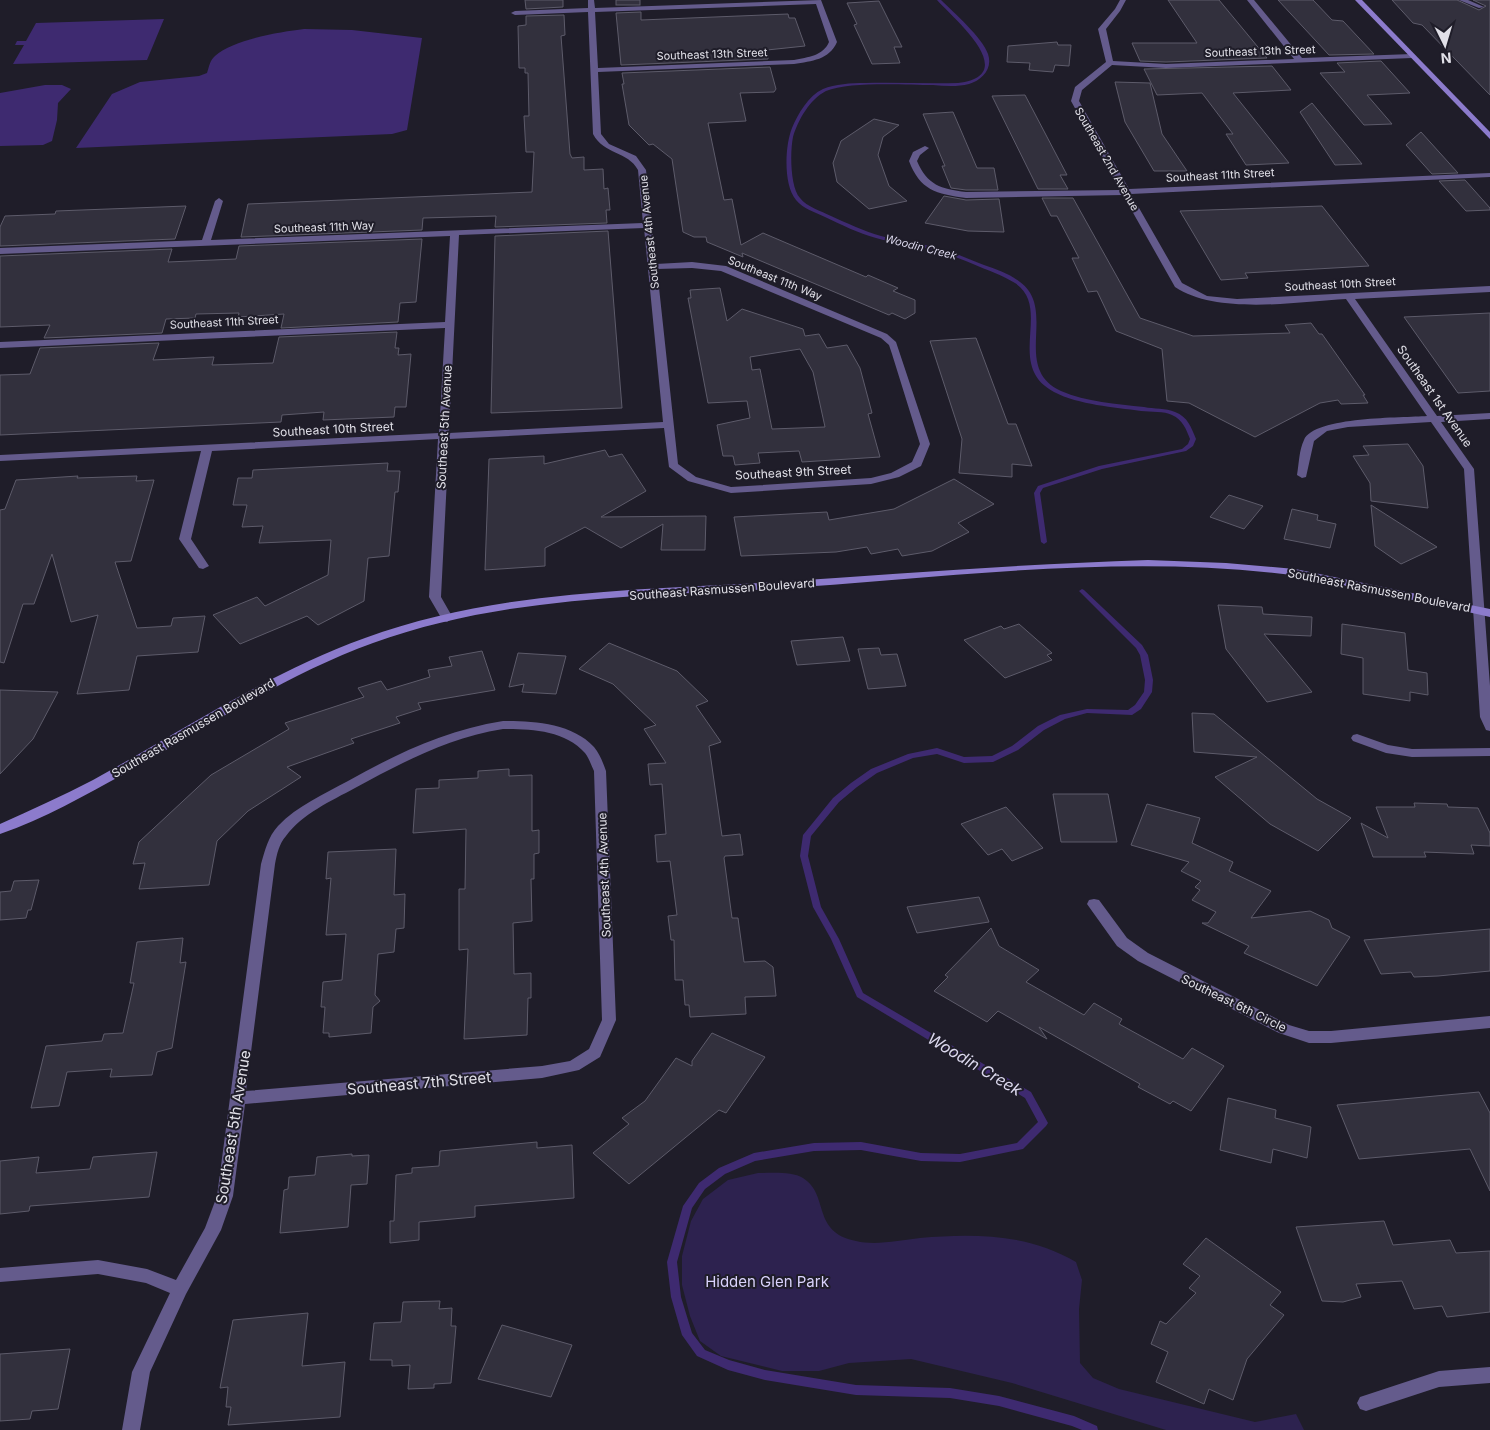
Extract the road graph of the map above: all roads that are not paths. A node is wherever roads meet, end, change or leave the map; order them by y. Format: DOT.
graph roads {
  1 [pos="591,0"];
  2 [pos="1122,0"];
  3 [pos="1250,0"];
  4 [pos="1358,0"];
  5 [pos="1462,0"];
  6 [pos="818,1"];
  7 [pos="1481,7"];
  8 [pos="592,10"];
  9 [pos="515,13"];
  10 [pos="1412,56"];
  11 [pos="1300,61"];
  12 [pos="1110,63"];
  13 [pos="595,70"];
  14 [pos="1490,137"];
  15 [pos="925,148"];
  16 [pos="1490,175"];
  17 [pos="1126,192"];
  18 [pos="219,201"];
  19 [pos="648,225"];
  20 [pos="455,233"];
  21 [pos="206,242"];
  22 [pos="0,251"];
  23 [pos="653,267"];
  24 [pos="1490,289"];
  25 [pos="1191,295"];
  26 [pos="1349,297"];
  27 [pos="450,325"];
  28 [pos="884,336"];
  29 [pos="0,345"];
  30 [pos="1490,416"];
  31 [pos="1434,419"];
  32 [pos="668,425"];
  33 [pos="443,436"];
  34 [pos="206,448"];
  35 [pos="0,458"];
  36 [pos="1302,474"];
  37 [pos="692,479"];
  38 [pos="202,566"];
  39 [pos="1484,611"];
  40 [pos="447,618"];
  41 [pos="1490,727"];
  42 [pos="1357,738"];
  43 [pos="1490,752"];
  44 [pos="0,829"];
  45 [pos="276,838"];
  46 [pos="1094,904"];
  47 [pos="1490,1022"];
  48 [pos="594,1053"];
  49 [pos="239,1098"];
  50 [pos="0,1275"];
  51 [pos="180,1289"];
  52 [pos="1490,1375"];
  53 [pos="1366,1403"];
  54 [pos="131,1430"];
  1 -- 8 [label="street, Southeast 4th Avenue"];
  2 -- 12 [label="street"];
  3 -- 11 [label="street"];
  4 -- 10 [label="street"];
  5 -- 7 [label="street"];
  6 -- 8 [label="street"];
  6 -- 13 [label="street, Southeast 13th Street"];
  8 -- 9 [label="street"];
  8 -- 13 [label="street, Southeast 4th Avenue"];
  10 -- 11 [label="street, Southeast 13th Street"];
  10 -- 14 [label="street"];
  11 -- 12 [label="street, Southeast 13th Street"];
  12 -- 17 [label="street, Southeast 2nd Avenue"];
  13 -- 19 [label="street, Southeast 4th Avenue"];
  15 -- 17 [label="street, Southeast 11th Street"];
  16 -- 17 [label="street, Southeast 11th Street"];
  17 -- 25 [label="street, Southeast 2nd Avenue"];
  18 -- 21 [label="street"];
  19 -- 20 [label="street, Southeast 11th Way"];
  19 -- 23 [label="street, Southeast 4th Avenue"];
  20 -- 21 [label="street, Southeast 11th Way"];
  20 -- 27 [label="street, Southeast 5th Avenue"];
  21 -- 22 [label="street, Southeast 11th Way"];
  23 -- 28 [label="street, Southeast 11th Way"];
  23 -- 32 [label="street, Southeast 4th Avenue"];
  24 -- 26 [label="street, Southeast 10th Street"];
  25 -- 26 [label="street, Southeast 10th Street"];
  26 -- 31 [label="street, Southeast 1st Avenue"];
  27 -- 29 [label="street, Southeast 11th Street"];
  27 -- 33 [label="street, Southeast 5th Avenue"];
  28 -- 37 [label="street, Southeast 9th Street"];
  30 -- 31 [label="street"];
  31 -- 36 [label="street"];
  31 -- 39 [label="street, Southeast 1st Avenue"];
  32 -- 33 [label="street, Southeast 10th Street"];
  32 -- 37 [label="street, Southeast 4th Avenue"];
  33 -- 34 [label="street, Southeast 10th Street"];
  33 -- 40 [label="street, Southeast 5th Avenue"];
  34 -- 35 [label="street, Southeast 10th Street"];
  34 -- 38 [label="street"];
  39 -- 40 [label="street, Southeast Rasmussen Boulevard"];
  39 -- 41 [label="street"];
  40 -- 44 [label="street, Southeast Rasmussen Boulevard"];
  42 -- 43 [label="street"];
  45 -- 48 [label="street, Southeast 4th Avenue"];
  45 -- 49 [label="street, Southeast 5th Avenue"];
  46 -- 47 [label="street, Southeast 6th Circle"];
  48 -- 49 [label="street, Southeast 7th Street"];
  49 -- 51 [label="street, Southeast 5th Avenue"];
  50 -- 51 [label="street"];
  51 -- 54 [label="street, Southeast 5th Avenue"];
  52 -- 53 [label="street"];
}
